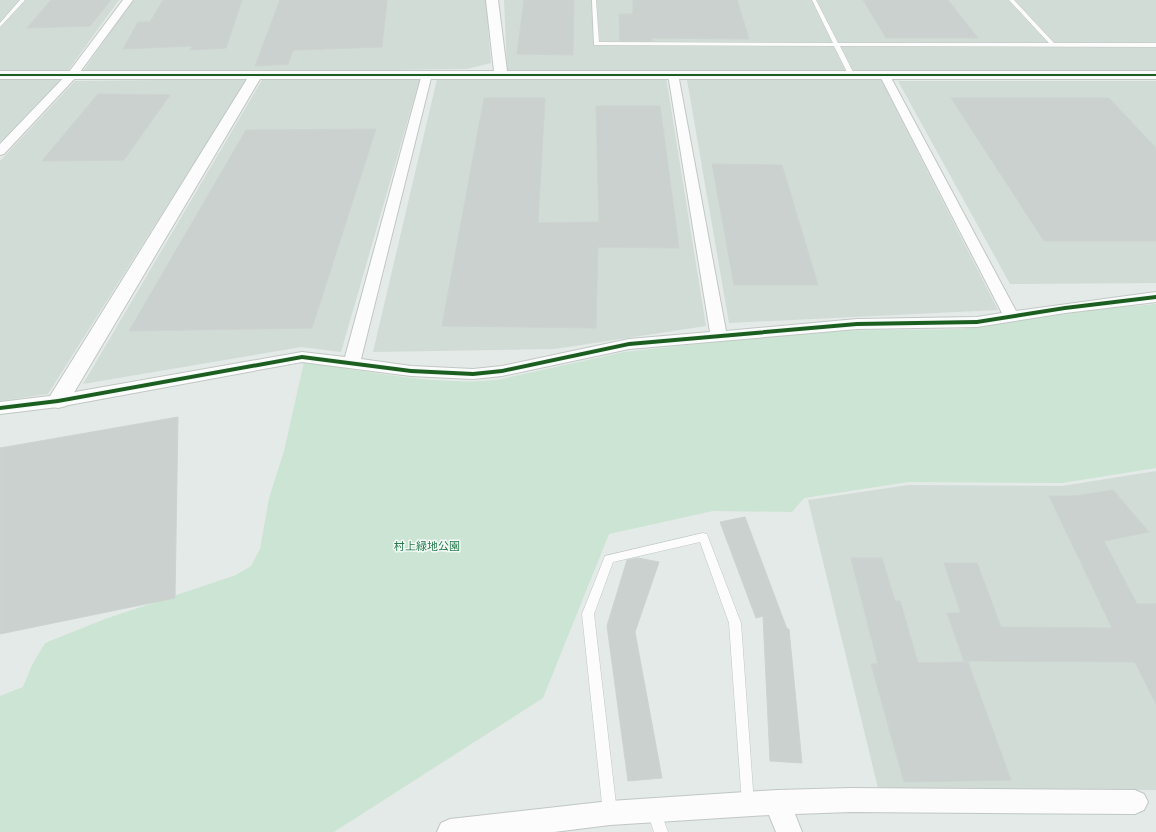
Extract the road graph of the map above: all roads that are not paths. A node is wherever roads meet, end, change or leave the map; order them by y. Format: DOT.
graph roads {
  1 [pos="23,0"];
  2 [pos="128,0"];
  3 [pos="492,0"];
  4 [pos="594,0"];
  5 [pos="814,0"];
  6 [pos="1011,0"];
  7 [pos="0,26"];
  8 [pos="836,44"];
  9 [pos="1053,45"];
  10 [pos="1156,45"];
  11 [pos="73,74"];
  12 [pos="427,74"];
  13 [pos="500,74"];
  14 [pos="673,74"];
  15 [pos="851,74"];
  16 [pos="884,74"];
  17 [pos="0,75"];
  18 [pos="256,75"];
  19 [pos="1156,75"];
  20 [pos="0,151"];
  21 [pos="1156,297"];
  22 [pos="1011,316"];
  23 [pos="719,336"];
  24 [pos="352,363"];
  25 [pos="58,401"];
  26 [pos="0,408"];
  27 [pos="777,802"];
  28 [pos="1135,802"];
  29 [pos="748,804"];
  30 [pos="610,813"];
  31 [pos="658,821"];
  32 [pos="523,828"];
  33 [pos="450,832"];
  34 [pos="789,832"];
  1 -- 7 [label="lane"];
  2 -- 11 [label="street"];
  3 -- 13 [label="street"];
  4 -- 8 [label="lane"];
  5 -- 8 [label="lane"];
  6 -- 9 [label="lane"];
  8 -- 9 [label="lane"];
  8 -- 15 [label="lane"];
  9 -- 10 [label="lane"];
  11 -- 17 [label="street"];
  11 -- 18 [label="street"];
  11 -- 20 [label="street"];
  12 -- 13 [label="street"];
  12 -- 18 [label="street"];
  12 -- 24 [label="street"];
  13 -- 14 [label="street"];
  14 -- 15 [label="street"];
  14 -- 23 [label="street"];
  15 -- 16 [label="street"];
  16 -- 19 [label="street"];
  16 -- 22 [label="street"];
  18 -- 25 [label="street"];
  21 -- 22 [label="street"];
  22 -- 23 [label="street"];
  23 -- 24 [label="street"];
  24 -- 25 [label="street"];
  25 -- 26 [label="street"];
  27 -- 28 [label="street"];
  27 -- 29 [label="street"];
  27 -- 34 [label="street"];
  29 -- 30 [label="lane"];
  29 -- 31 [label="street"];
  30 -- 31 [label="street"];
  30 -- 32 [label="street"];
  32 -- 33 [label="street"];
}
